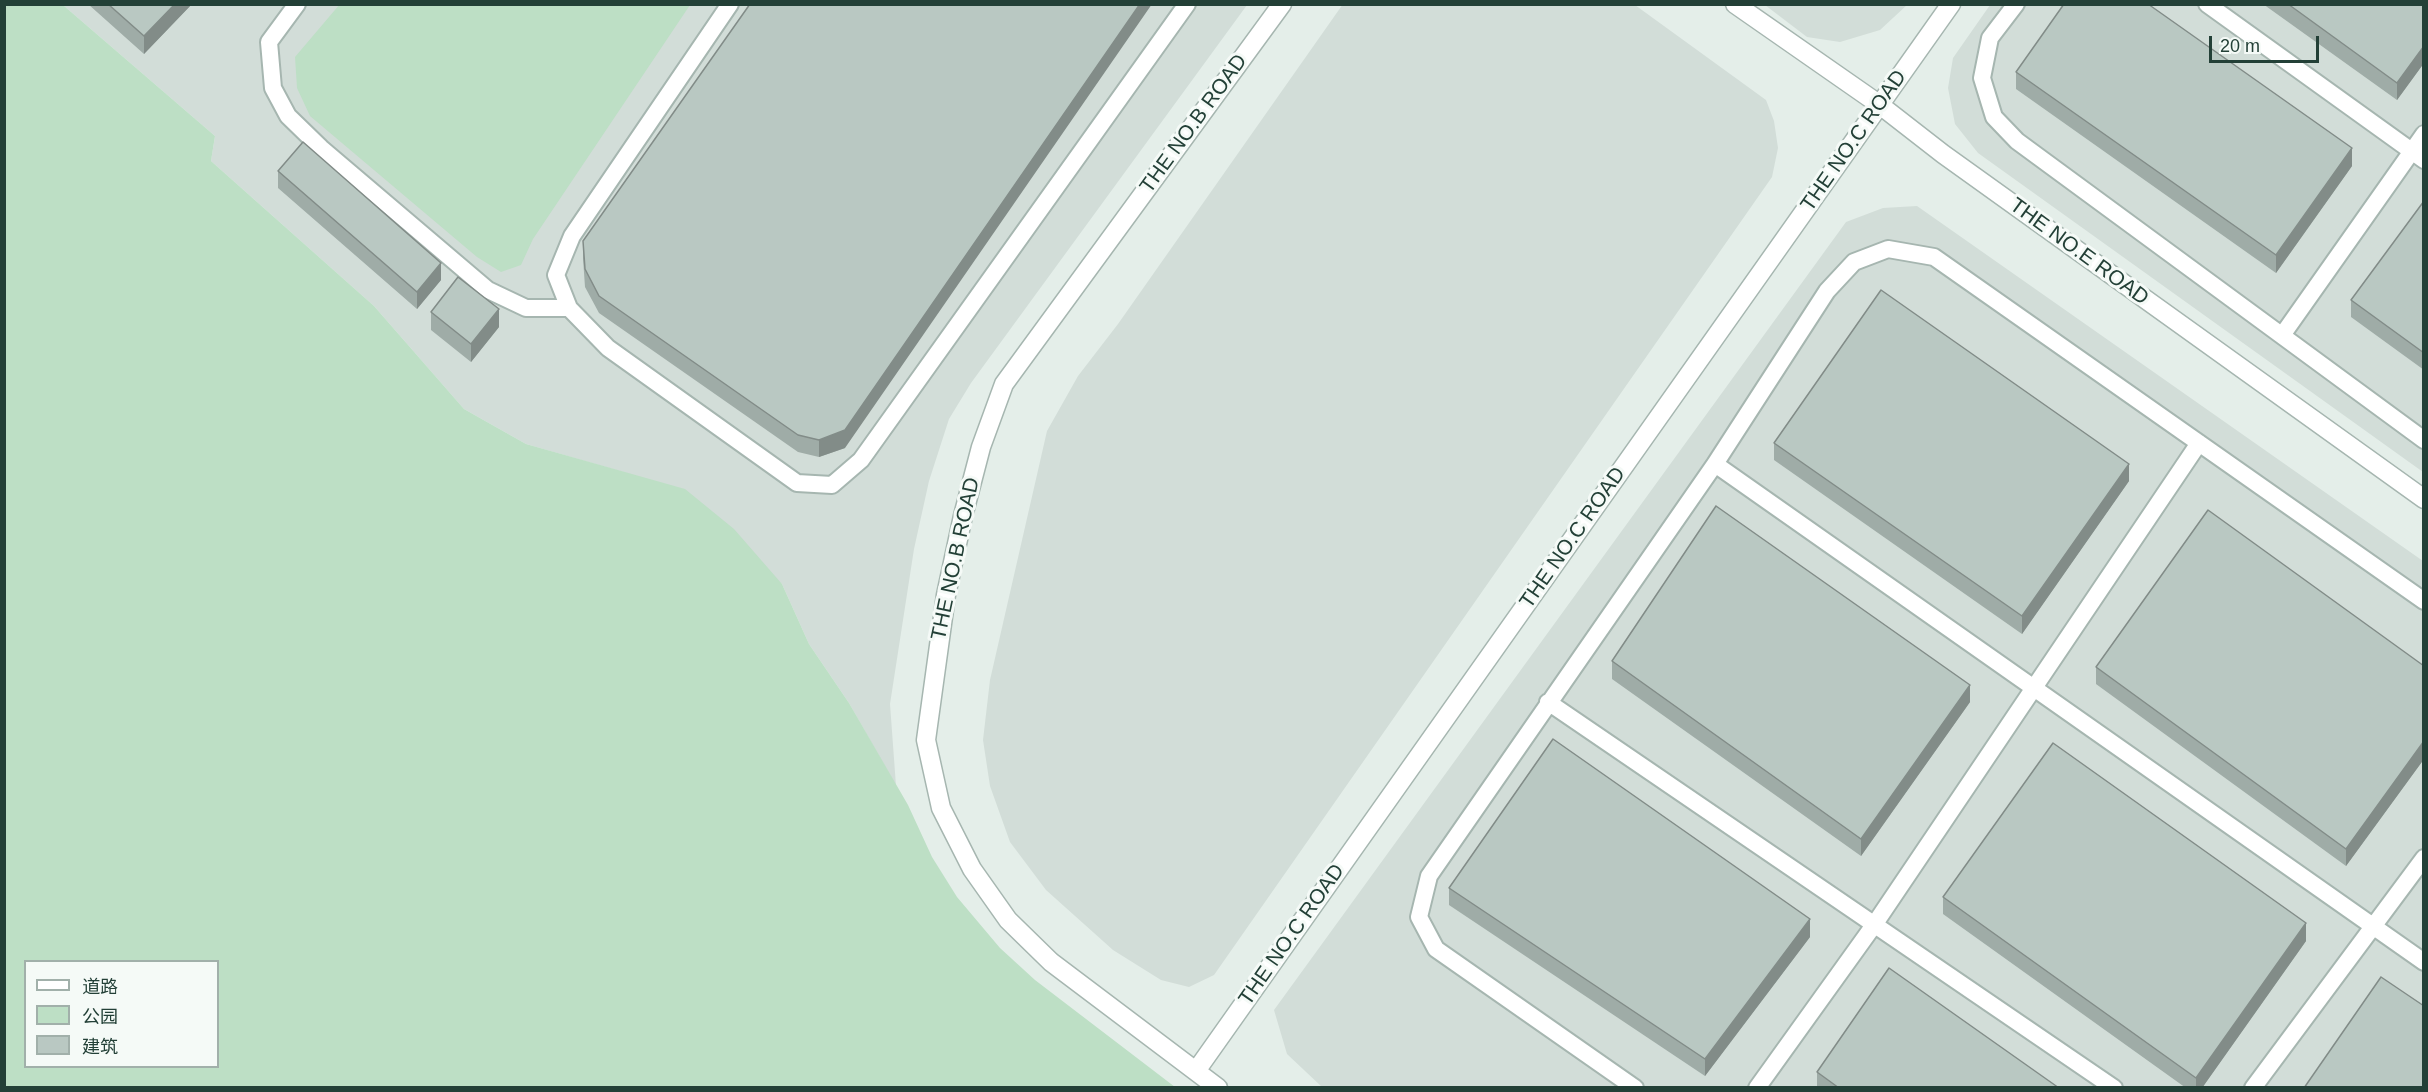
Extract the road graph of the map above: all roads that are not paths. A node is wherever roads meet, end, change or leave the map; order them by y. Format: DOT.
graph roads {
  1 [pos="297,4"];
  2 [pos="730,4"];
  3 [pos="1187,4"];
  4 [pos="1282,4"];
  5 [pos="1735,4"];
  6 [pos="1951,4"];
  7 [pos="2016,4"];
  8 [pos="2207,4"];
  9 [pos="1880,105"];
  10 [pos="2424,134"];
  11 [pos="2417,156"];
  12 [pos="569,308"];
  13 [pos="2283,334"];
  14 [pos="2424,440"];
  15 [pos="2199,443"];
  16 [pos="1715,464"];
  17 [pos="2424,499"];
  18 [pos="2424,602"];
  19 [pos="2036,689"];
  20 [pos="1548,702"];
  21 [pos="2424,858"];
  22 [pos="1874,925"];
  23 [pos="2374,926"];
  24 [pos="2424,962"];
  25 [pos="1196,1071"];
  26 [pos="1218,1088"];
  27 [pos="1635,1088"];
  28 [pos="1757,1088"];
  29 [pos="2114,1088"];
  30 [pos="2253,1088"];
  1 -- 12 [label="lane"];
  2 -- 12 [label="lane"];
  3 -- 12 [label="lane"];
  4 -- 25 [label="street, THE NO.B ROAD"];
  5 -- 9 [label="street, THE NO.E ROAD"];
  6 -- 9 [label="street, THE NO.C ROAD"];
  7 -- 13 [label="lane"];
  8 -- 11 [label="lane"];
  9 -- 17 [label="street, THE NO.E ROAD"];
  9 -- 25 [label="street, THE NO.C ROAD"];
  10 -- 11 [label="lane"];
  11 -- 13 [label="lane"];
  13 -- 14 [label="lane"];
  15 -- 16 [label="lane"];
  15 -- 18 [label="lane"];
  15 -- 19 [label="lane"];
  16 -- 19 [label="lane"];
  16 -- 20 [label="lane"];
  19 -- 22 [label="lane"];
  19 -- 23 [label="lane"];
  20 -- 22 [label="lane"];
  20 -- 27 [label="lane"];
  21 -- 23 [label="lane"];
  22 -- 28 [label="lane"];
  22 -- 29 [label="lane"];
  23 -- 24 [label="lane"];
  23 -- 30 [label="lane"];
  25 -- 26 [label="street, THE NO.B ROAD"];
}
